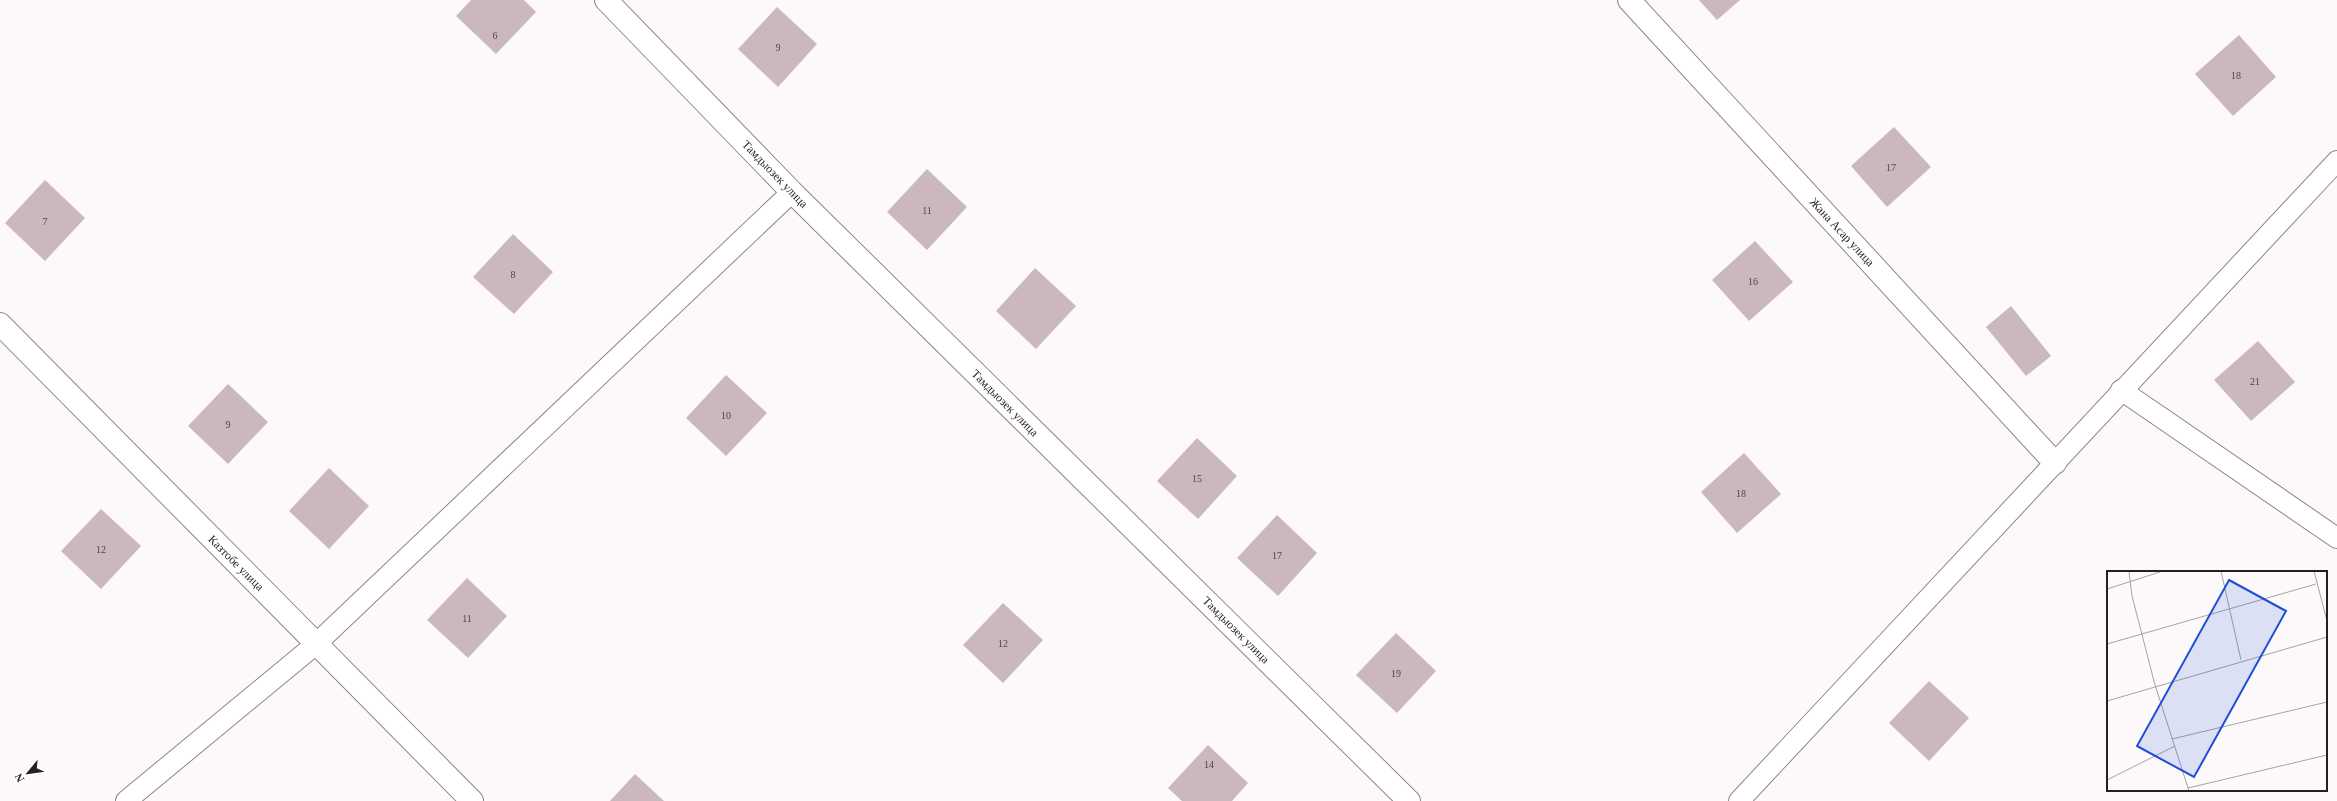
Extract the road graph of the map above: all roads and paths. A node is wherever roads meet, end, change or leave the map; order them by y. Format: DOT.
graph roads {
  1 [pos="606,0"];
  2 [pos="1629,0"];
  3 [pos="2337,161"];
  4 [pos="792,192"];
  5 [pos="0,324"];
  6 [pos="2121,390"];
  7 [pos="2055,463"];
  8 [pos="2337,538"];
  9 [pos="316,644"];
  10 [pos="126,801"];
  11 [pos="472,801"];
  12 [pos="1409,801"];
  13 [pos="1739,801"];
  1 -- 4 [label="street, Тамдыозек улица"];
  2 -- 7 [label="street, Жана Асар улица"];
  3 -- 6 [label="lane"];
  4 -- 9 [label="lane"];
  4 -- 12 [label="street, Тамдыозек улица"];
  5 -- 9 [label="street, Казтобе улица"];
  6 -- 7 [label="lane"];
  6 -- 8 [label="lane"];
  7 -- 13 [label="lane"];
  9 -- 10 [label="lane"];
  9 -- 11 [label="street, Казтобе улица"];
}
